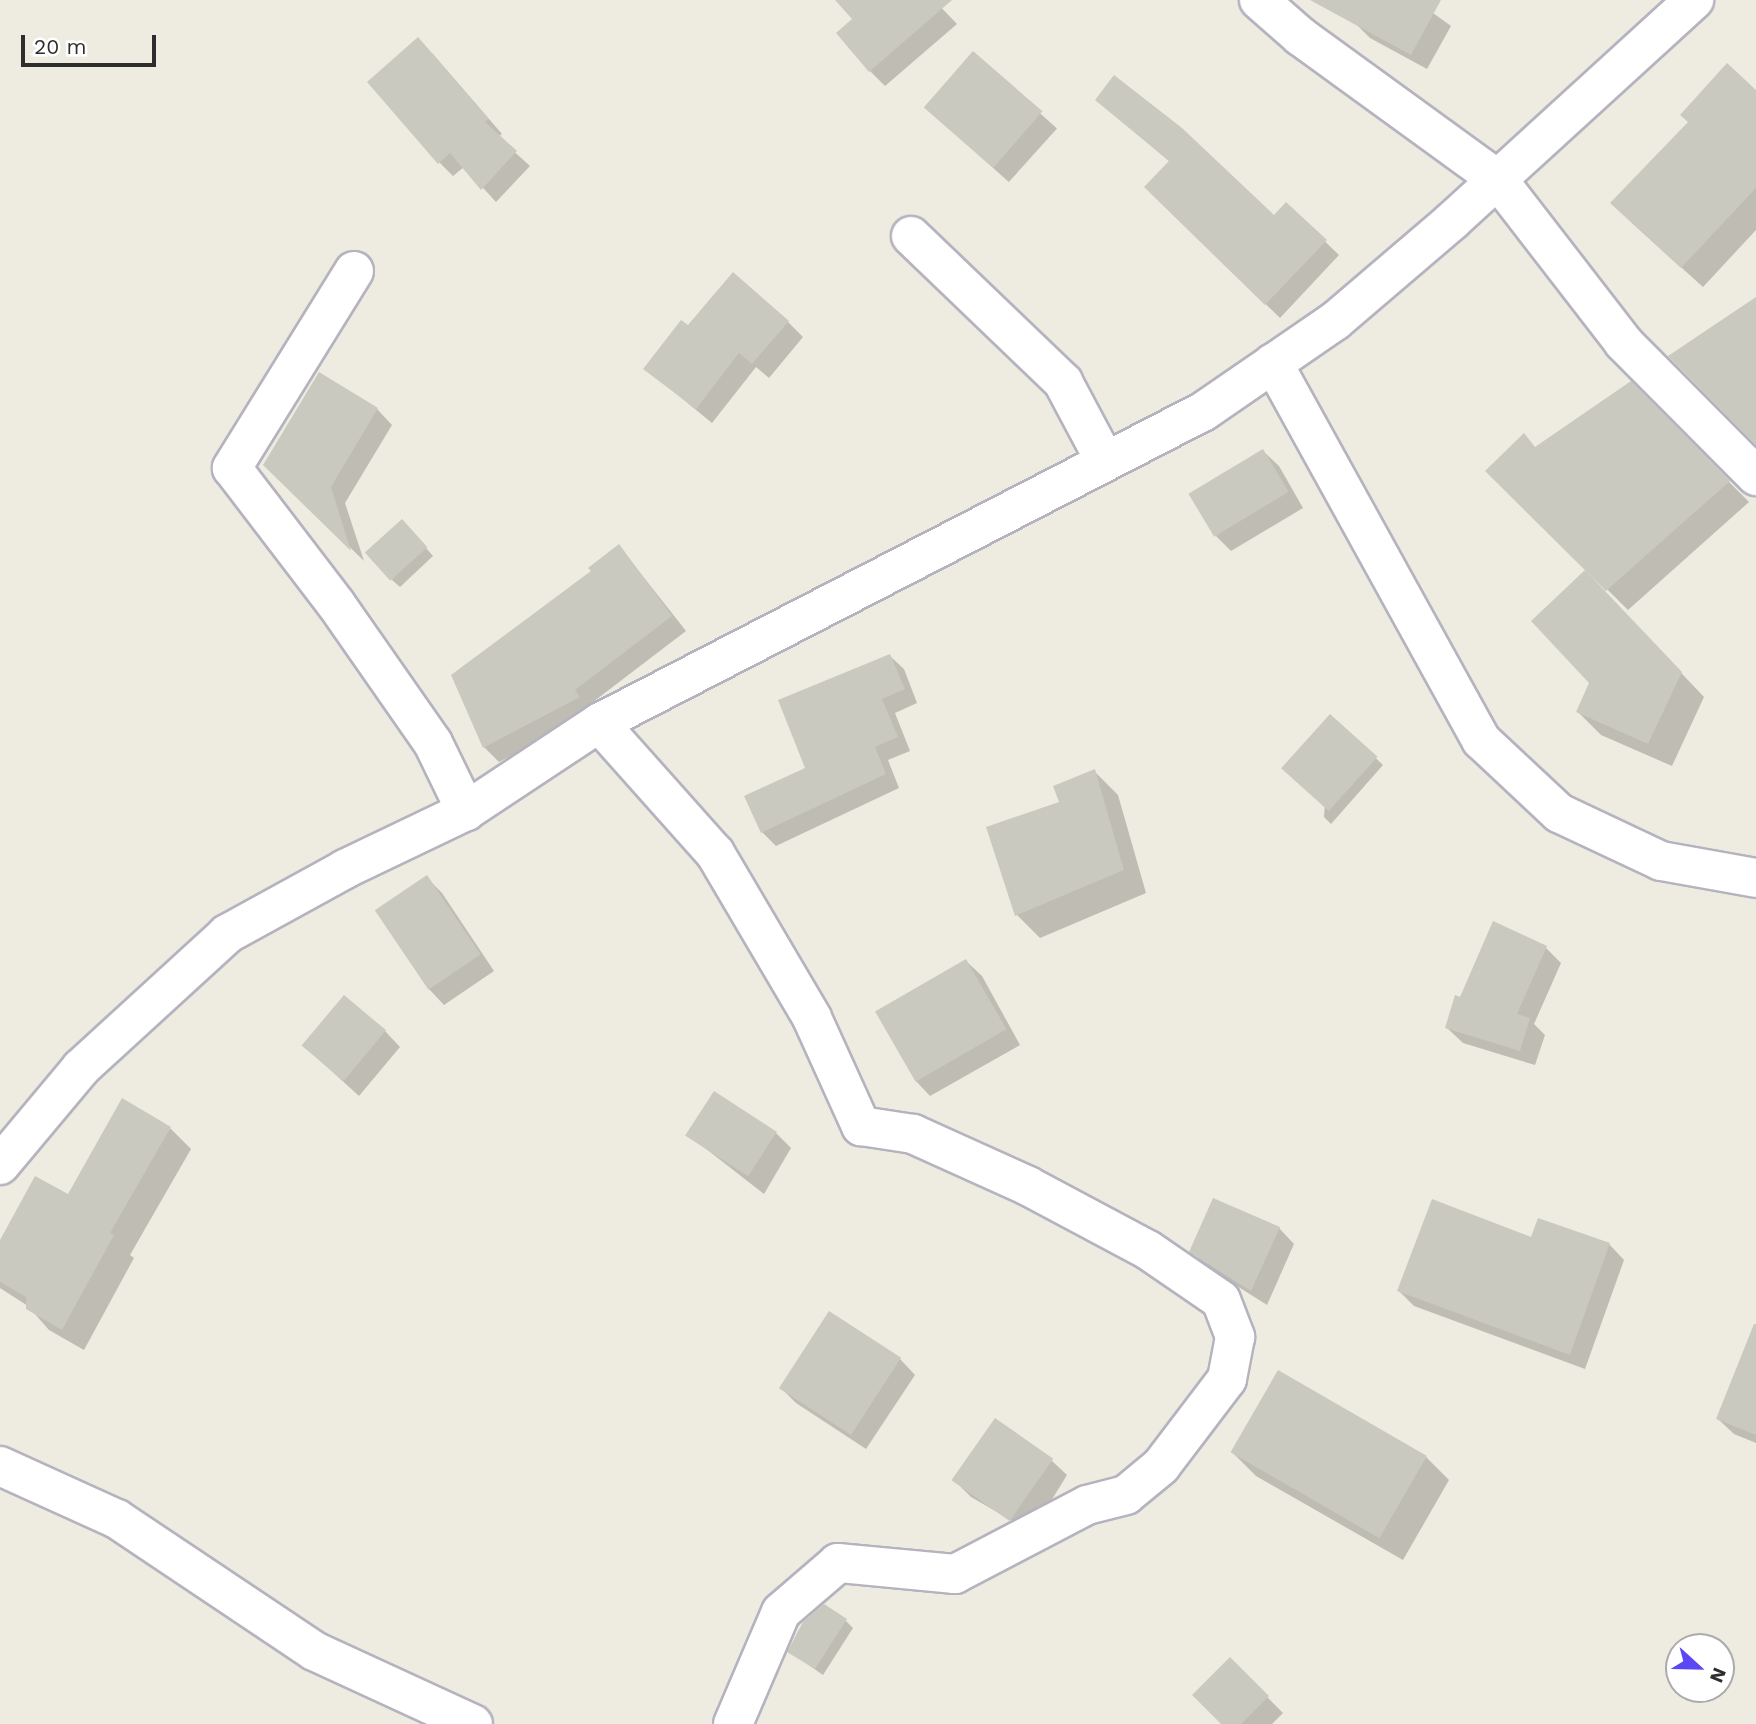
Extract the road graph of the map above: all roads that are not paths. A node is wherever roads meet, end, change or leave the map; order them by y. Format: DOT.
graph roads {
  1 [pos="1259,0"];
  2 [pos="1694,0"];
  3 [pos="1498,180"];
  4 [pos="911,236"];
  5 [pos="354,271"];
  6 [pos="1273,363"];
  7 [pos="1105,461"];
  8 [pos="1756,476"];
  9 [pos="599,723"];
  10 [pos="466,811"];
  11 [pos="1756,878"];
  12 [pos="0,1165"];
  13 [pos="0,1466"];
  14 [pos="473,1724"];
  15 [pos="733,1724"];
  1 -- 3 [label="street"];
  2 -- 3 [label="street"];
  3 -- 6 [label="street"];
  3 -- 8 [label="street"];
  4 -- 7 [label="street"];
  5 -- 10 [label="street"];
  6 -- 7 [label="street"];
  6 -- 11 [label="street"];
  7 -- 9 [label="street"];
  9 -- 10 [label="street"];
  9 -- 15 [label="street"];
  10 -- 12 [label="street"];
  13 -- 14 [label="street"];
}
